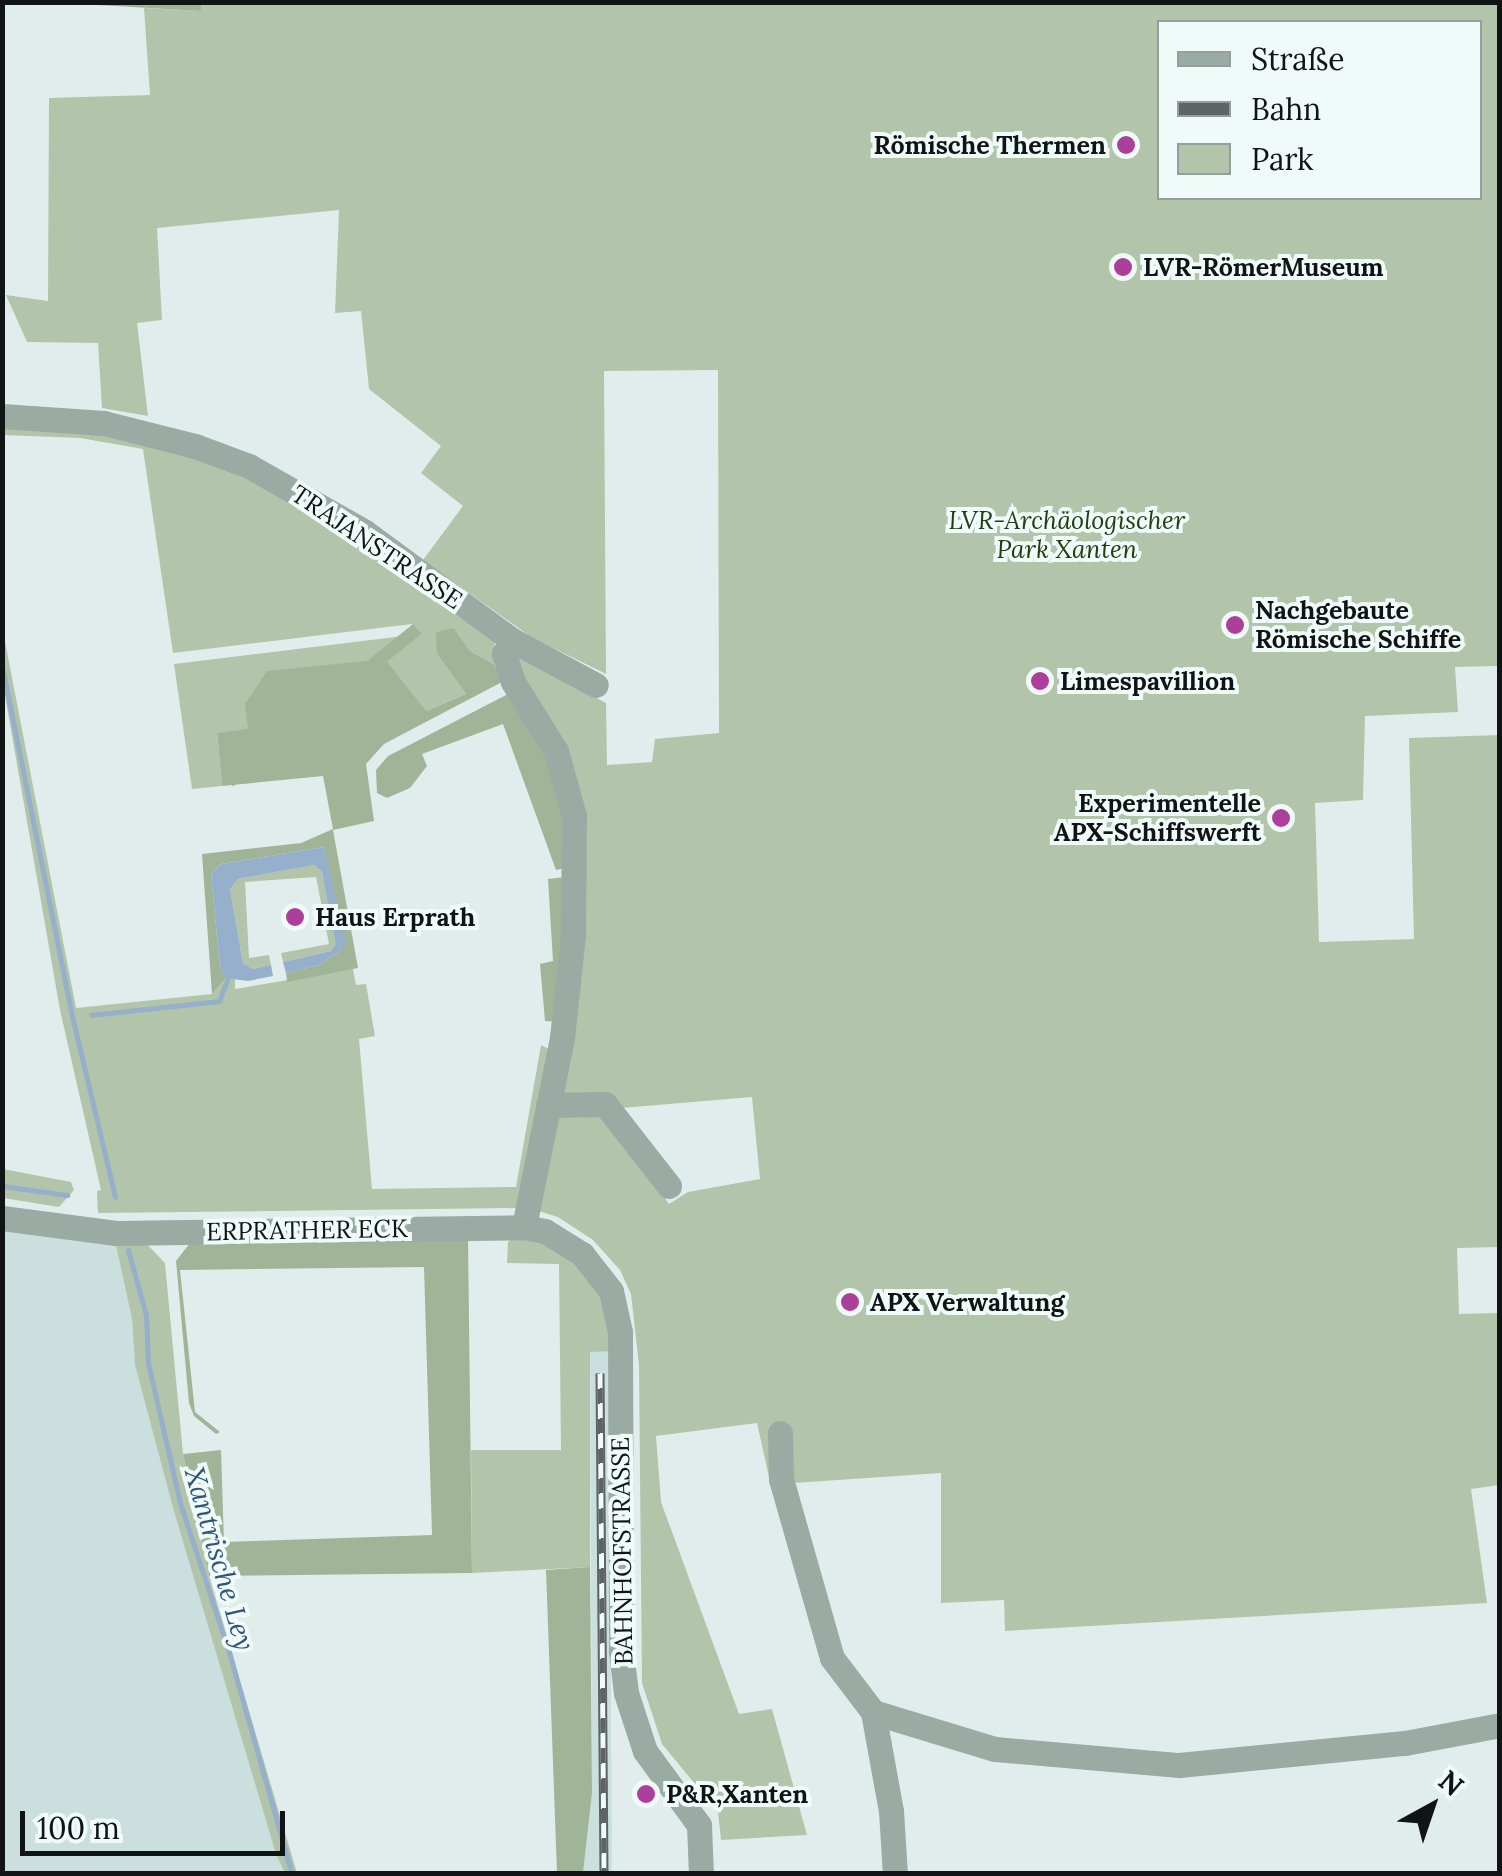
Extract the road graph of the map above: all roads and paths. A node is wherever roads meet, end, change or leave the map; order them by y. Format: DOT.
graph roads {
  1 [pos="2,416"];
  2 [pos="512,640"];
  3 [pos="596,685"];
  4 [pos="548,1105"];
  5 [pos="669,1186"];
  6 [pos="2,1218"];
  7 [pos="524,1227"];
  8 [pos="598,1270"];
  9 [pos="780,1433"];
  10 [pos="873,1712"];
  11 [pos="1500,1725"];
  12 [pos="701,1874"];
  13 [pos="894,1874"];
  1 -- 2 [label="street, TRAJANSTRASSE"];
  2 -- 3 [label="street, TRAJANSTRASSE"];
  2 -- 4 [label="street"];
  4 -- 5 [label="street"];
  4 -- 7 [label="street"];
  6 -- 7 [label="street, ERPRATHER ECK"];
  7 -- 8 [label="street, ERPRATHER ECK"];
  8 -- 12 [label="street, BAHNHOFSTRASSE"];
  9 -- 10 [label="street"];
  10 -- 11 [label="street"];
  10 -- 13 [label="street"];
}
